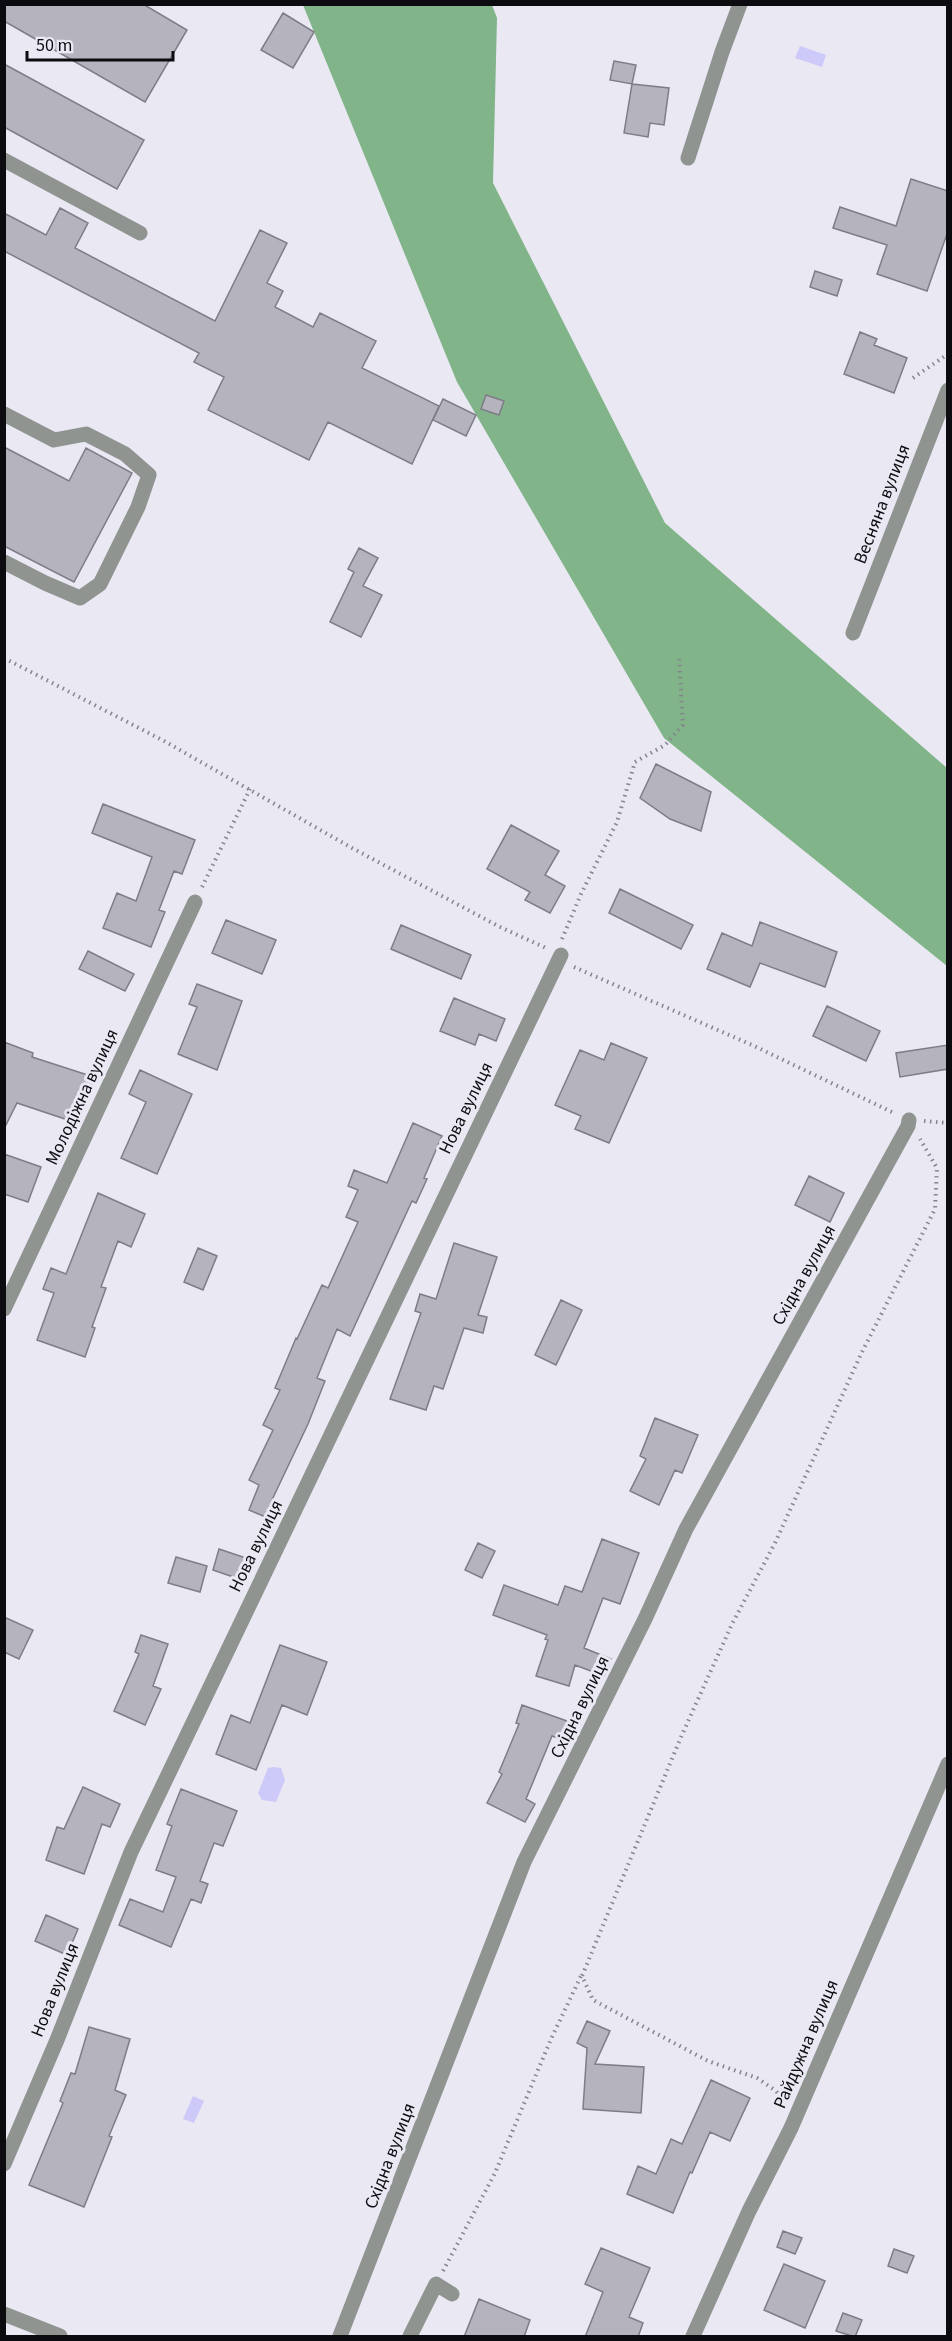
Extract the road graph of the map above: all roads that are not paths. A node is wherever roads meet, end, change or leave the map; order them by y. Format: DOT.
graph roads {
  1 [pos="740,4"];
  2 [pos="688,158"];
  3 [pos="4,160"];
  4 [pos="140,233"];
  5 [pos="948,390"];
  6 [pos="4,414"];
  7 [pos="4,562"];
  8 [pos="853,633"];
  9 [pos="195,902"];
  10 [pos="561,955"];
  11 [pos="909,1120"];
  12 [pos="4,1310"];
  13 [pos="948,1764"];
  14 [pos="4,2164"];
  15 [pos="452,2294"];
  16 [pos="4,2314"];
  17 [pos="60,2337"];
  18 [pos="340,2337"];
  19 [pos="410,2337"];
  20 [pos="693,2337"];
  1 -- 2 [label="street"];
  3 -- 4 [label="street"];
  5 -- 8 [label="street, Весняна вулиця"];
  6 -- 7 [label="street"];
  9 -- 12 [label="street, Молодіжна вулиця"];
  10 -- 14 [label="street, Нова вулиця"];
  11 -- 18 [label="street, Східна вулиця"];
  13 -- 20 [label="street, Райдужна вулиця"];
  15 -- 19 [label="street"];
  16 -- 17 [label="street"];
}
